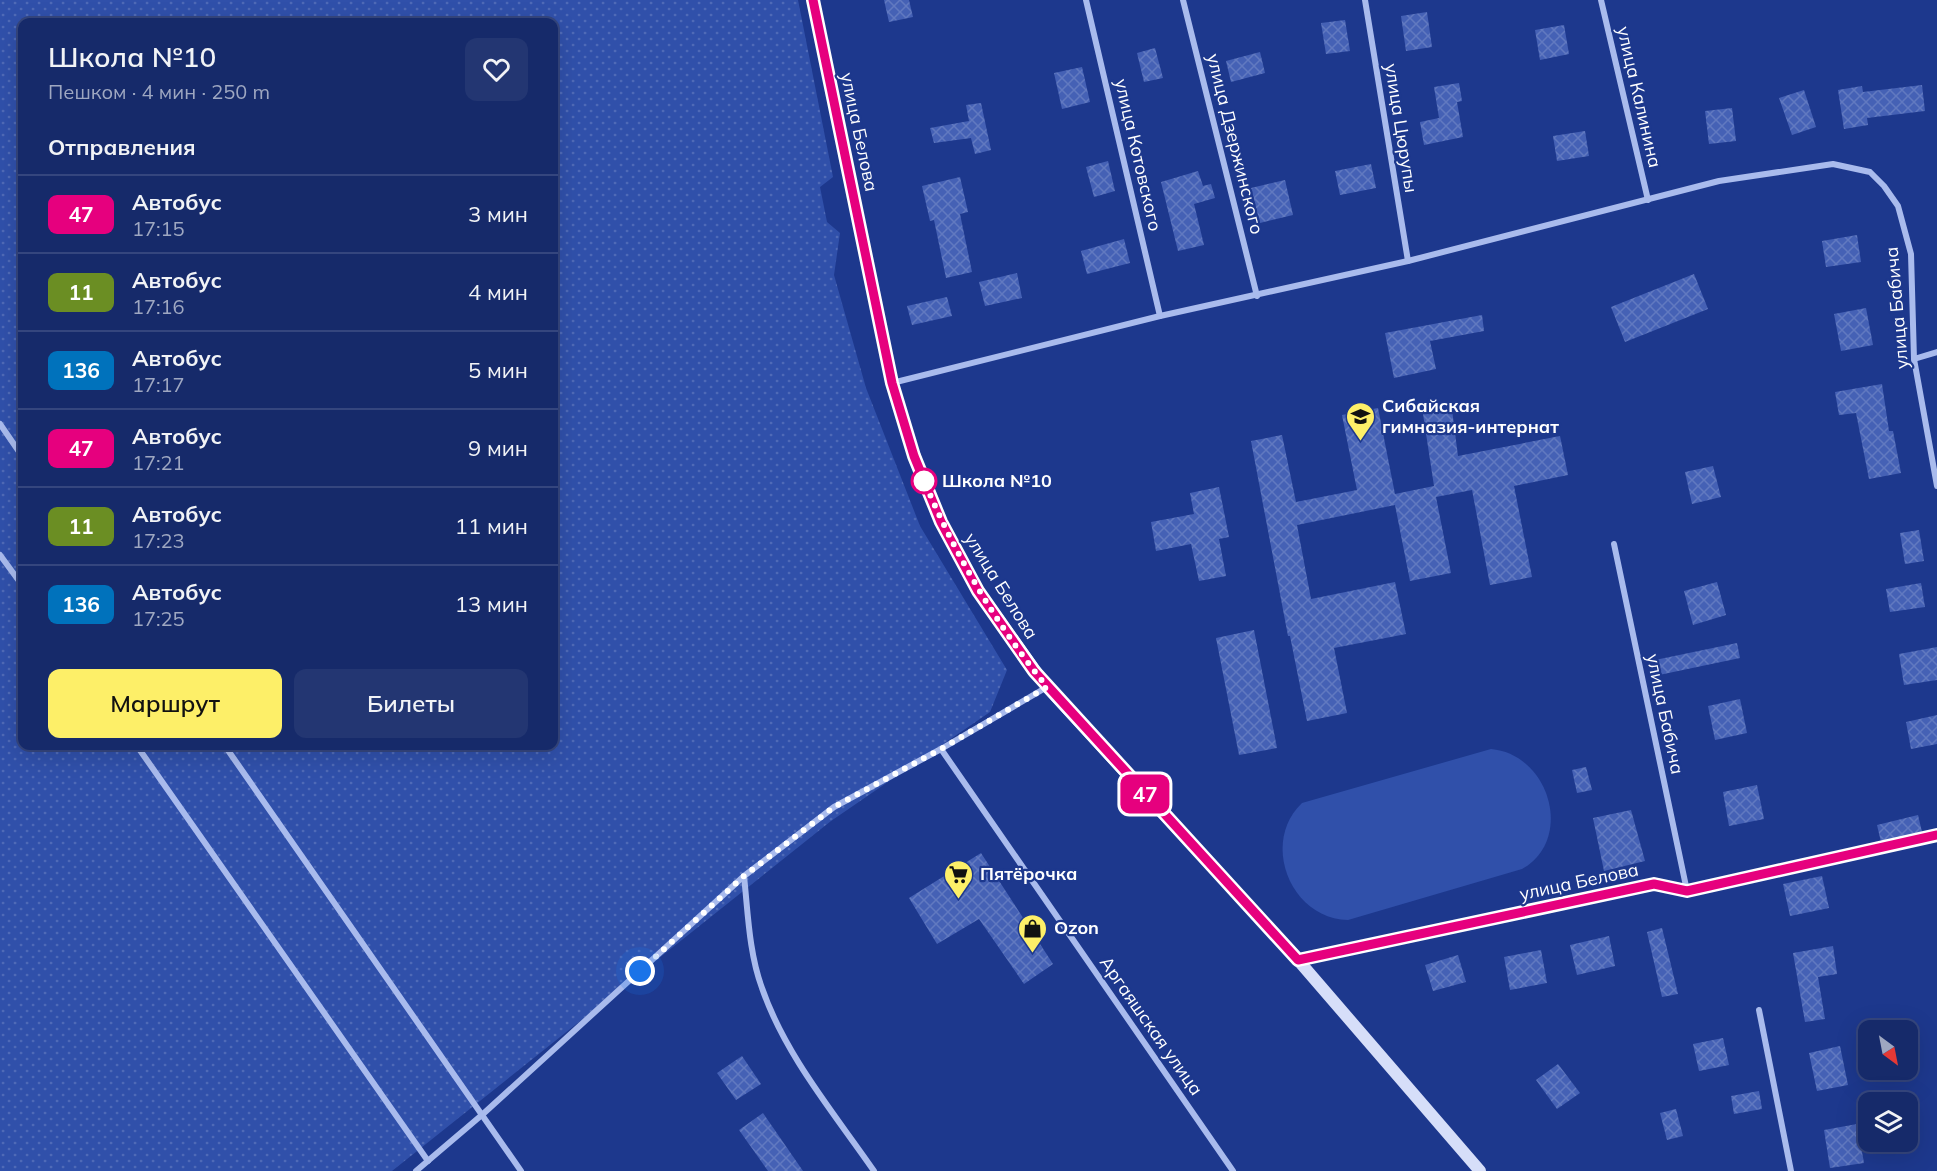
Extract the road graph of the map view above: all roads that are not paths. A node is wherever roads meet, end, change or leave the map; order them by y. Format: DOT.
graph roads {
  1 [pos="813,0"];
  2 [pos="1086,0"];
  3 [pos="1184,0"];
  4 [pos="1365,0"];
  5 [pos="1601,0"];
  6 [pos="1648,200"];
  7 [pos="1408,261"];
  8 [pos="1257,296"];
  9 [pos="1160,316"];
  10 [pos="1937,352"];
  11 [pos="1914,359"];
  12 [pos="892,383"];
  13 [pos="0,424"];
  14 [pos="18,450"];
  15 [pos="1937,486"];
  16 [pos="1614,544"];
  17 [pos="0,555"];
  18 [pos="18,580"];
  19 [pos="1047,687"];
  20 [pos="941,749"];
  21 [pos="140,750"];
  22 [pos="228,750"];
  23 [pos="1937,835"];
  24 [pos="744,876"];
  25 [pos="1687,891"];
  26 [pos="1298,960"];
  27 [pos="1759,1010"];
  28 [pos="483,1114"];
  29 [pos="428,1161"];
  30 [pos="416,1171"];
  31 [pos="520,1171"];
  32 [pos="874,1171"];
  33 [pos="1233,1171"];
  34 [pos="1480,1171"];
  35 [pos="1791,1171"];
  1 -- 12 [label="main road, улица Белова"];
  2 -- 9 [label="street, улица Котовского"];
  3 -- 8 [label="street, улица Дзержинского"];
  4 -- 7 [label="street, улица Цюрупы"];
  5 -- 6 [label="street, улица Калинина"];
  6 -- 7 [label="street"];
  6 -- 11 [label="street, улица Бабича"];
  7 -- 8 [label="street"];
  8 -- 9 [label="street"];
  9 -- 12 [label="street"];
  10 -- 11 [label="street"];
  11 -- 15 [label="street, улица Бабича"];
  12 -- 19 [label="main road, улица Белова"];
  13 -- 14 [label="street"];
  16 -- 25 [label="street, улица Бабича"];
  17 -- 18 [label="street"];
  19 -- 20 [label="street"];
  19 -- 26 [label="main road, улица Белова"];
  20 -- 24 [label="street"];
  20 -- 33 [label="street, Аргаяшская улица"];
  21 -- 29 [label="street"];
  22 -- 28 [label="street"];
  23 -- 25 [label="street, улица Белова"];
  24 -- 28 [label="street"];
  24 -- 32 [label="street"];
  25 -- 26 [label="street, улица Белова"];
  26 -- 34 [label="main road, улица Белова"];
  27 -- 35 [label="street"];
  28 -- 29 [label="street"];
  28 -- 31 [label="street"];
  29 -- 30 [label="street"];
}
